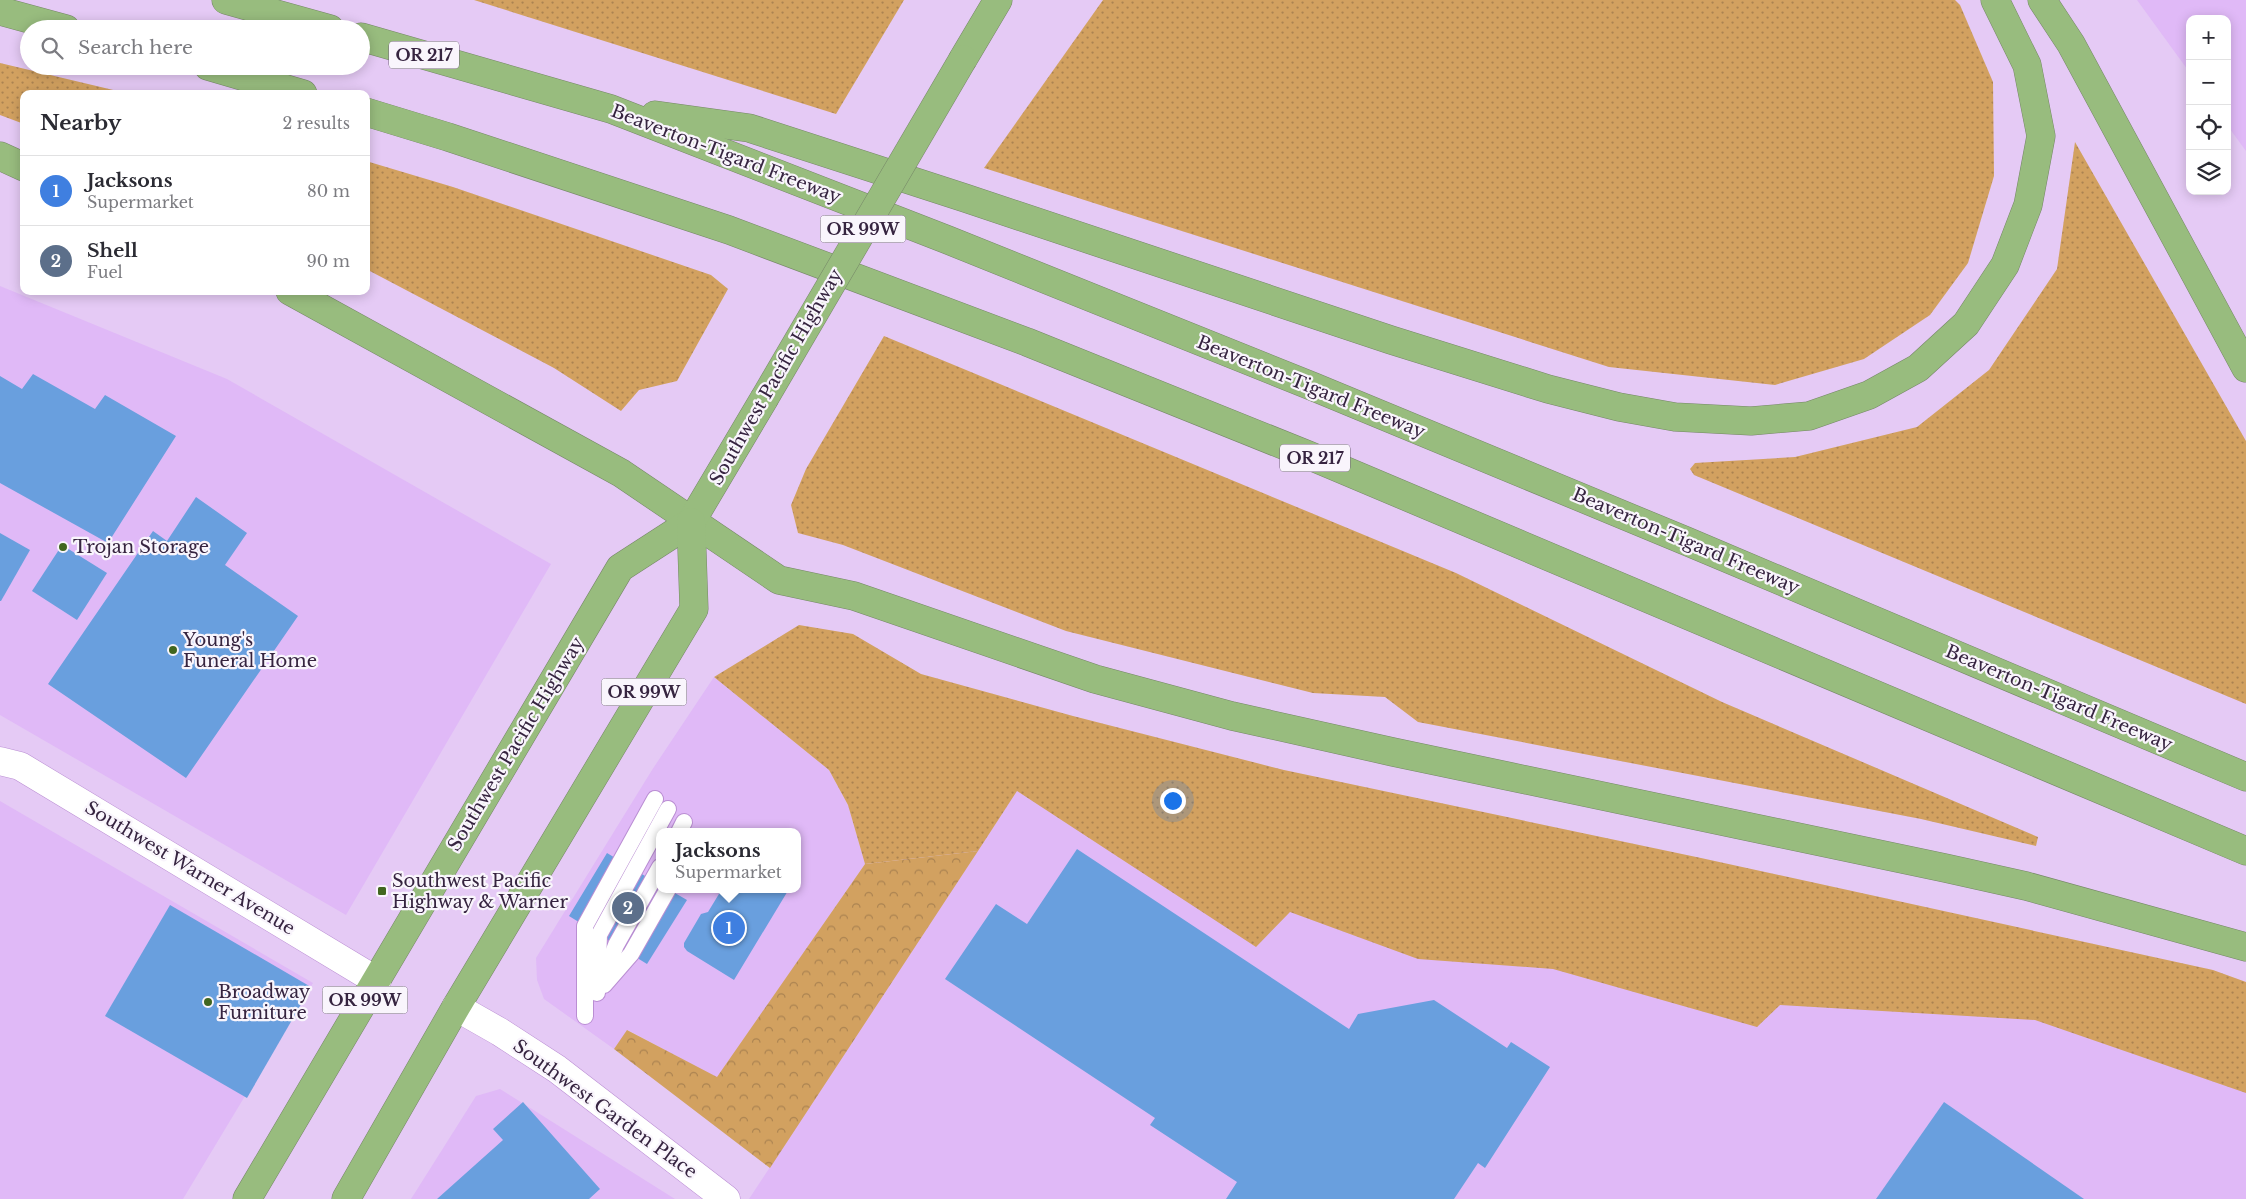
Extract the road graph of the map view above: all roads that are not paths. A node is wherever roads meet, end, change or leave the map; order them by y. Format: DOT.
graph roads {
  1 [pos="226,0"];
  2 [pos="998,0"];
  3 [pos="1995,0"];
  4 [pos="2042,0"];
  5 [pos="0,11"];
  6 [pos="33,20"];
  7 [pos="298,20"];
  8 [pos="370,41"];
  9 [pos="239,75"];
  10 [pos="289,90"];
  11 [pos="611,109"];
  12 [pos="370,113"];
  13 [pos="0,156"];
  14 [pos="20,165"];
  15 [pos="297,295"];
  16 [pos="2246,368"];
  17 [pos="691,522"];
  18 [pos="0,761"];
  19 [pos="2246,777"];
  20 [pos="655,799"];
  21 [pos="668,809"];
  22 [pos="658,828"];
  23 [pos="656,831"];
  24 [pos="2246,851"];
  25 [pos="656,874"];
  26 [pos="666,893"];
  27 [pos="2246,947"];
  28 [pos="377,981"];
  29 [pos="597,993"];
  30 [pos="456,1007"];
  31 [pos="585,1016"];
  32 [pos="247,1199"];
  33 [pos="346,1199"];
  34 [pos="726,1199"];
  1 -- 7 [label="highway"];
  2 -- 17 [label="highway, Southwest Pacific Highway / OR 99W, bridge"];
  3 -- 11 [label="highway"];
  4 -- 16 [label="highway"];
  5 -- 6 [label="highway"];
  8 -- 11 [label="highway, Beaverton-Tigard Freeway / OR 217"];
  9 -- 10 [label="highway"];
  11 -- 19 [label="highway, Beaverton-Tigard Freeway / OR 217"];
  12 -- 24 [label="highway, OR 217"];
  13 -- 14 [label="highway"];
  15 -- 17 [label="highway"];
  17 -- 27 [label="highway"];
  17 -- 28 [label="highway, Southwest Pacific Highway / OR 99W"];
  17 -- 30 [label="highway, OR 99W"];
  18 -- 28 [label="street, Southwest Warner Avenue"];
  20 -- 31 [label="lane"];
  21 -- 22 [label="lane"];
  23 -- 29 [label="lane"];
  25 -- 29 [label="lane"];
  26 -- 29 [label="lane"];
  28 -- 32 [label="highway, Southwest Pacific Highway / OR 99W"];
  30 -- 33 [label="highway, OR 99W"];
  30 -- 34 [label="street, Southwest Garden Place"];
}
